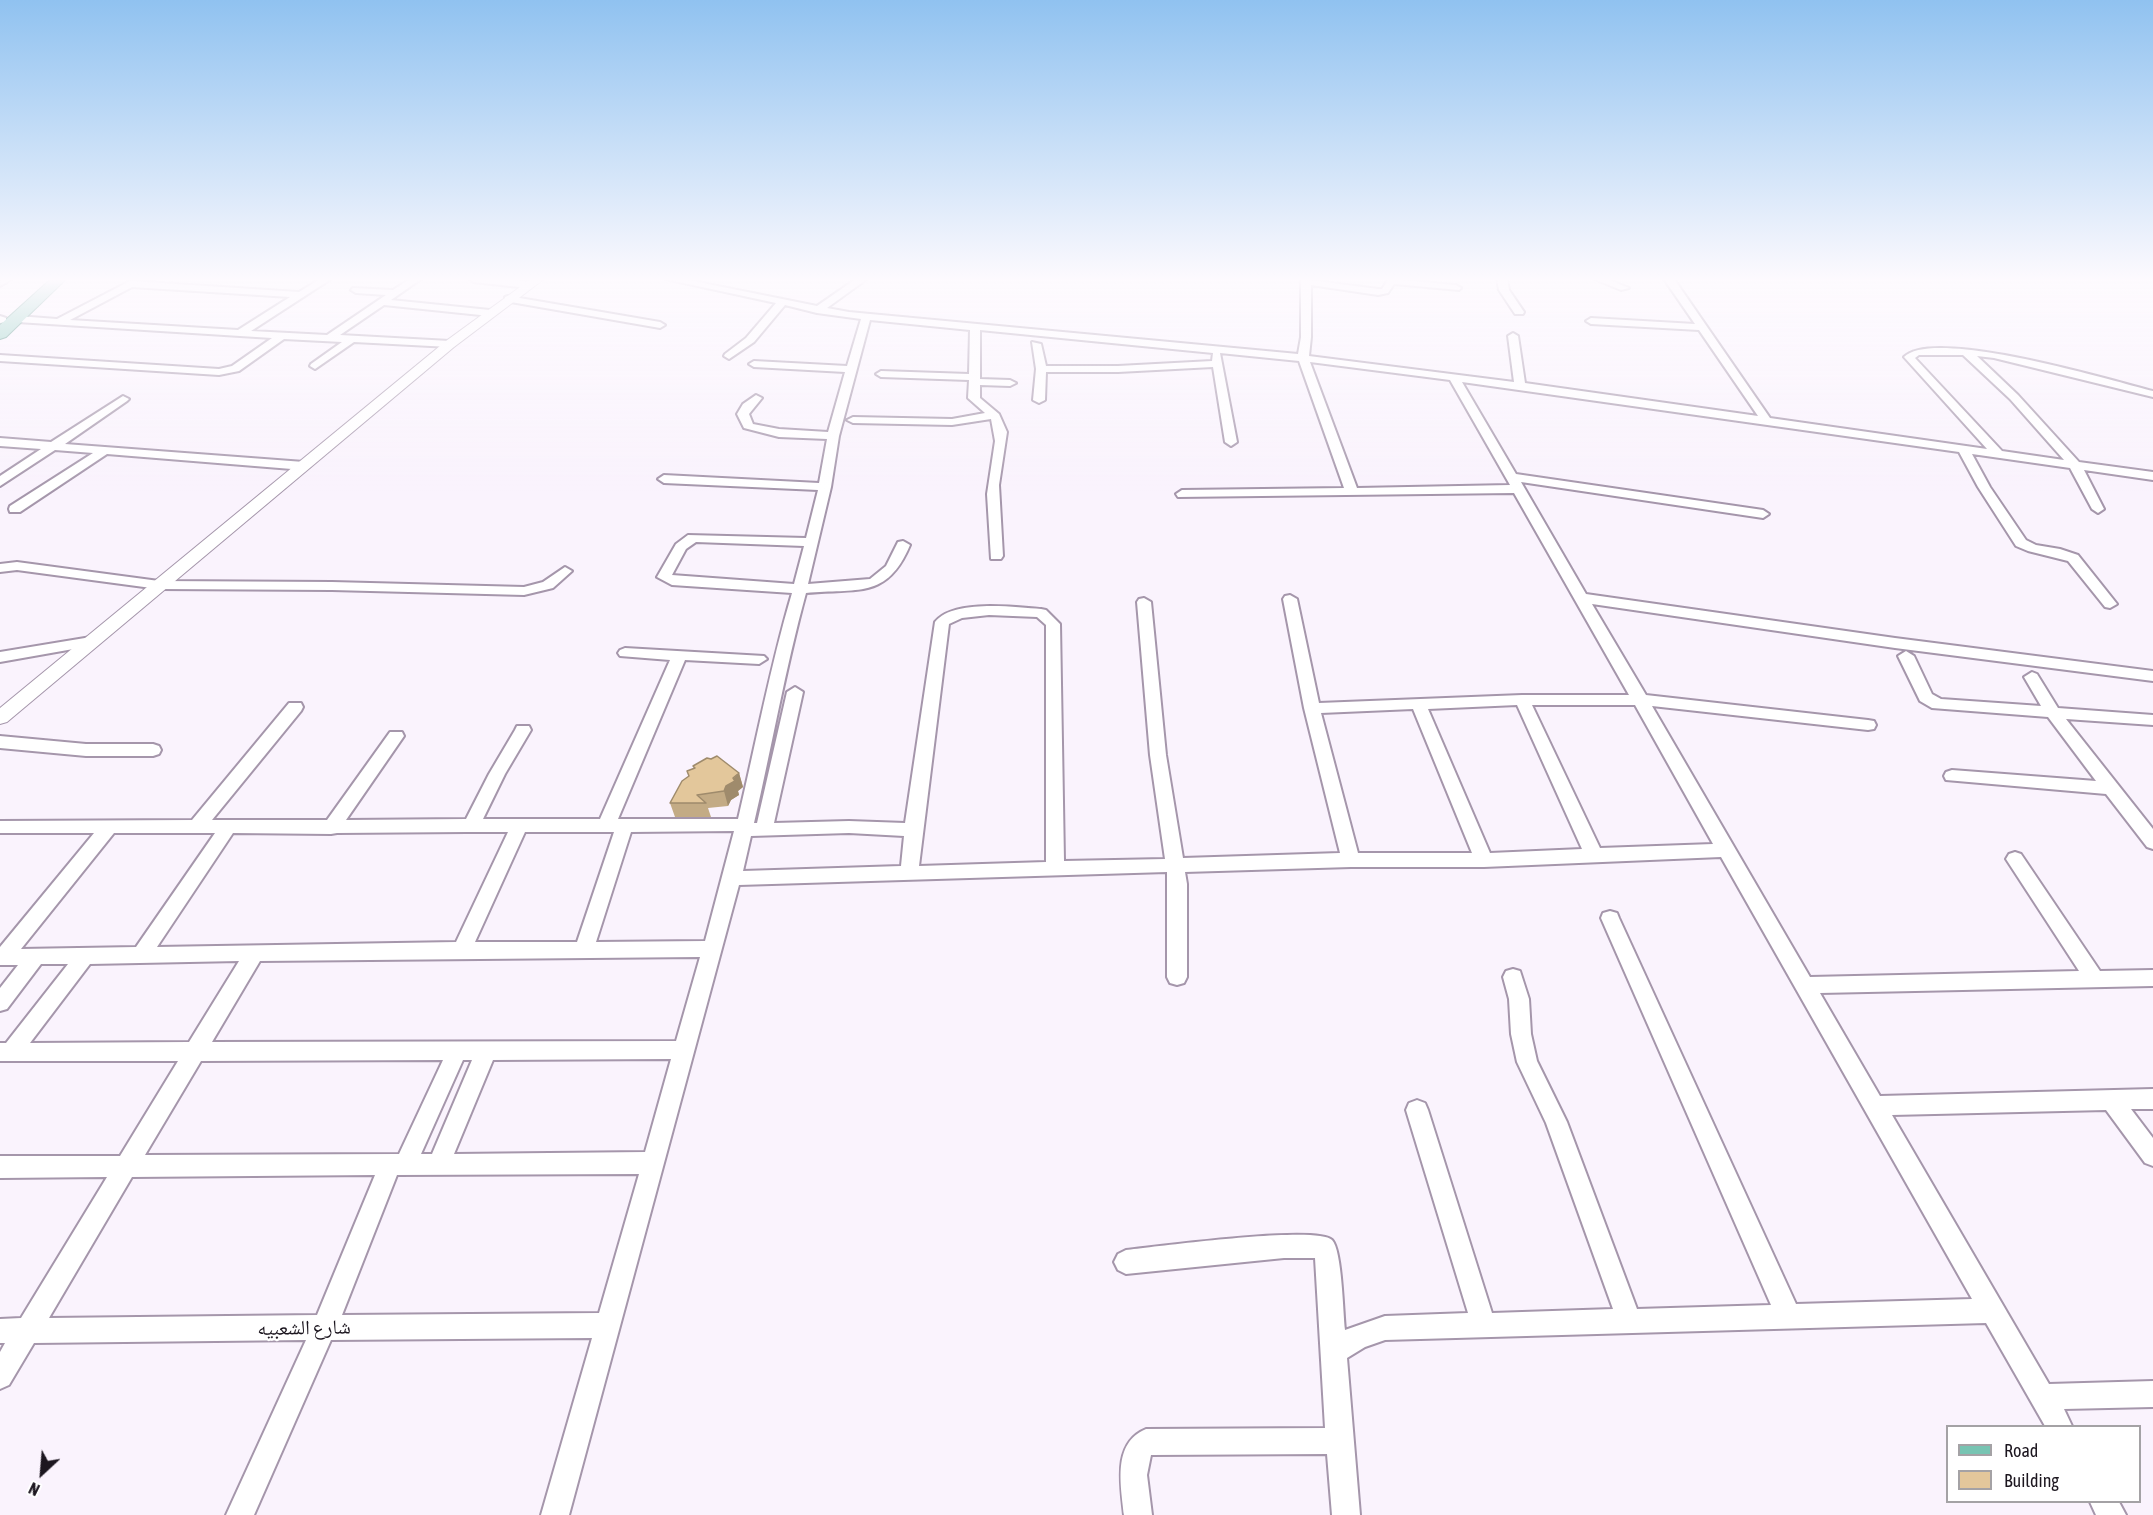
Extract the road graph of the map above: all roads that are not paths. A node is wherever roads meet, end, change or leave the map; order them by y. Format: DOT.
graph roads {
  1 [pos="262,350"];
  2 [pos="337,350"];
  3 [pos="444,350"];
  4 [pos="737,350"];
  5 [pos="857,350"];
  6 [pos="974,350"];
  7 [pos="1037,350"];
  8 [pos="1214,350"];
  9 [pos="1229,350"];
  10 [pos="1304,350"];
  11 [pos="1515,350"];
  12 [pos="1717,350"];
  13 [pos="1966,352"];
  14 [pos="729,356"];
  15 [pos="0,358"];
  16 [pos="1303,358"];
  17 [pos="754,364"];
  18 [pos="1218,364"];
  19 [pos="315,366"];
  20 [pos="851,369"];
  21 [pos="1041,369"];
  22 [pos="880,374"];
  23 [pos="1454,378"];
  24 [pos="973,380"];
  25 [pos="1010,383"];
  26 [pos="1520,386"];
  27 [pos="2153,394"];
  28 [pos="756,398"];
  29 [pos="123,399"];
  30 [pos="1039,400"];
  31 [pos="994,415"];
  32 [pos="852,420"];
  33 [pos="1767,420"];
  34 [pos="833,436"];
  35 [pos="0,442"];
  36 [pos="1231,442"];
  37 [pos="16,443"];
  38 [pos="56,445"];
  39 [pos="1964,449"];
  40 [pos="104,451"];
  41 [pos="0,454"];
  42 [pos="1998,454"];
  43 [pos="2075,465"];
  44 [pos="304,466"];
  45 [pos="2153,476"];
  46 [pos="664,479"];
  47 [pos="0,482"];
  48 [pos="1515,483"];
  49 [pos="825,487"];
  50 [pos="1352,492"];
  51 [pos="1182,494"];
  52 [pos="15,509"];
  53 [pos="2098,509"];
  54 [pos="1763,514"];
  55 [pos="811,542"];
  56 [pos="903,545"];
  57 [pos="996,556"];
  58 [pos="0,568"];
  59 [pos="565,571"];
  60 [pos="159,585"];
  61 [pos="800,589"];
  62 [pos="1582,598"];
  63 [pos="1290,599"];
  64 [pos="1144,602"];
  65 [pos="2110,604"];
  66 [pos="91,642"];
  67 [pos="625,653"];
  68 [pos="680,655"];
  69 [pos="1906,656"];
  70 [pos="0,657"];
  71 [pos="759,659"];
  72 [pos="2153,676"];
  73 [pos="2032,677"];
  74 [pos="795,692"];
  75 [pos="1522,700"];
  76 [pos="1640,700"];
  77 [pos="1419,705"];
  78 [pos="295,707"];
  79 [pos="1312,708"];
  80 [pos="2053,713"];
  81 [pos="0,717"];
  82 [pos="2153,720"];
  83 [pos="1868,725"];
  84 [pos="523,730"];
  85 [pos="396,736"];
  86 [pos="0,742"];
  87 [pos="153,750"];
  88 [pos="1952,776"];
  89 [pos="2111,788"];
  90 [pos="197,826"];
  91 [pos="228,826"];
  92 [pos="109,827"];
  93 [pos="471,827"];
  94 [pos="519,827"];
  95 [pos="615,827"];
  96 [pos="1,828"];
  97 [pos="331,828"];
  98 [pos="751,828"];
  99 [pos="913,830"];
  100 [pos="2153,842"];
  101 [pos="1727,850"];
  102 [pos="1594,855"];
  103 [pos="2015,859"];
  104 [pos="1351,860"];
  105 [pos="1484,860"];
  106 [pos="1176,866"];
  107 [pos="1055,869"];
  108 [pos="909,873"];
  109 [pos="732,878"];
  110 [pos="1610,918"];
  111 [pos="711,949"];
  112 [pos="462,950"];
  113 [pos="584,950"];
  114 [pos="141,955"];
  115 [pos="253,955"];
  116 [pos="36,956"];
  117 [pos="85,956"];
  118 [pos="1,957"];
  119 [pos="1177,977"];
  120 [pos="1513,977"];
  121 [pos="2095,979"];
  122 [pos="2150,981"];
  123 [pos="1804,986"];
  124 [pos="0,1003"];
  125 [pos="457,1050"];
  126 [pos="487,1050"];
  127 [pos="684,1050"];
  128 [pos="196,1051"];
  129 [pos="6,1052"];
  130 [pos="2153,1099"];
  131 [pos="2111,1100"];
  132 [pos="1874,1106"];
  133 [pos="1417,1110"];
  134 [pos="2153,1156"];
  135 [pos="653,1163"];
  136 [pos="438,1164"];
  137 [pos="398,1165"];
  138 [pos="127,1166"];
  139 [pos="0,1167"];
  140 [pos="1126,1262"];
  141 [pos="1992,1311"];
  142 [pos="1789,1317"];
  143 [pos="1630,1322"];
  144 [pos="609,1325"];
  145 [pos="1484,1326"];
  146 [pos="324,1328"];
  147 [pos="29,1330"];
  148 [pos="0,1331"];
  149 [pos="1334,1352"];
  150 [pos="0,1376"];
  151 [pos="2153,1394"];
  152 [pos="2042,1398"];
  153 [pos="2058,1425"];
  154 [pos="1340,1441"];
  155 [pos="240,1515"];
  156 [pos="555,1515"];
  157 [pos="1138,1515"];
  158 [pos="1346,1515"];
  1 -- 15 [label="street"];
  2 -- 19 [label="street"];
  3 -- 44 [label="street"];
  4 -- 14 [label="street"];
  5 -- 20 [label="street"];
  6 -- 24 [label="street"];
  7 -- 21 [label="street"];
  8 -- 18 [label="street"];
  9 -- 16 [label="street"];
  10 -- 16 [label="street"];
  11 -- 26 [label="street"];
  12 -- 33 [label="street"];
  13 -- 27 [label="street"];
  13 -- 42 [label="street"];
  13 -- 43 [label="street"];
  16 -- 23 [label="street"];
  16 -- 50 [label="street"];
  17 -- 20 [label="street"];
  18 -- 21 [label="street"];
  18 -- 36 [label="street"];
  20 -- 34 [label="street"];
  21 -- 30 [label="street"];
  22 -- 24 [label="street"];
  23 -- 26 [label="street"];
  23 -- 48 [label="street"];
  24 -- 25 [label="street"];
  24 -- 31 [label="street"];
  26 -- 33 [label="street"];
  28 -- 34 [label="street"];
  29 -- 38 [label="street"];
  31 -- 32 [label="street"];
  31 -- 57 [label="street"];
  33 -- 39 [label="street"];
  34 -- 49 [label="street"];
  35 -- 37 [label="street"];
  37 -- 38 [label="street"];
  37 -- 41 [label="street"];
  38 -- 40 [label="street"];
  38 -- 47 [label="street"];
  39 -- 42 [label="street"];
  39 -- 65 [label="street"];
  40 -- 44 [label="street"];
  40 -- 52 [label="street"];
  42 -- 43 [label="street"];
  43 -- 45 [label="street"];
  43 -- 53 [label="street"];
  44 -- 60 [label="street"];
  46 -- 49 [label="street"];
  48 -- 50 [label="street"];
  48 -- 54 [label="street"];
  48 -- 62 [label="street"];
  49 -- 55 [label="street"];
  50 -- 51 [label="street"];
  55 -- 61 [label="street"];
  55 -- 61 [label="street"];
  56 -- 61 [label="street"];
  58 -- 60 [label="street"];
  59 -- 60 [label="street"];
  60 -- 66 [label="street"];
  61 -- 98 [label="street"];
  62 -- 72 [label="street"];
  62 -- 76 [label="street"];
  63 -- 79 [label="street"];
  64 -- 106 [label="street"];
  66 -- 70 [label="street"];
  66 -- 81 [label="street"];
  67 -- 68 [label="street"];
  68 -- 71 [label="street"];
  68 -- 95 [label="street"];
  69 -- 80 [label="street"];
  73 -- 80 [label="street"];
  74 -- 98 [label="street"];
  75 -- 76 [label="street"];
  75 -- 77 [label="street"];
  75 -- 102 [label="street"];
  76 -- 83 [label="street"];
  76 -- 101 [label="street"];
  77 -- 79 [label="street"];
  77 -- 105 [label="street"];
  78 -- 90 [label="street"];
  79 -- 104 [label="street"];
  80 -- 82 [label="street"];
  80 -- 89 [label="street"];
  84 -- 93 [label="street"];
  85 -- 97 [label="street"];
  86 -- 87 [label="street"];
  88 -- 89 [label="street"];
  89 -- 100 [label="street"];
  90 -- 91 [label="street"];
  90 -- 92 [label="street"];
  91 -- 97 [label="street"];
  91 -- 114 [label="street"];
  92 -- 96 [label="street"];
  92 -- 118 [label="street"];
  93 -- 94 [label="street"];
  93 -- 97 [label="street"];
  94 -- 95 [label="street"];
  94 -- 112 [label="street"];
  95 -- 98 [label="street"];
  95 -- 113 [label="street"];
  98 -- 99 [label="street"];
  98 -- 109 [label="street"];
  99 -- 107 [label="street"];
  99 -- 108 [label="street"];
  101 -- 102 [label="street"];
  101 -- 123 [label="street"];
  102 -- 105 [label="street"];
  103 -- 121 [label="street"];
  104 -- 105 [label="street"];
  104 -- 106 [label="street"];
  106 -- 107 [label="street"];
  106 -- 119 [label="street"];
  107 -- 108 [label="street"];
  108 -- 109 [label="street"];
  109 -- 111 [label="street"];
  110 -- 142 [label="street"];
  111 -- 113 [label="street"];
  111 -- 127 [label="street"];
  112 -- 113 [label="street"];
  112 -- 115 [label="street"];
  114 -- 115 [label="street"];
  114 -- 117 [label="street"];
  115 -- 128 [label="street"];
  116 -- 117 [label="street"];
  116 -- 118 [label="street"];
  116 -- 124 [label="street"];
  117 -- 129 [label="street"];
  120 -- 143 [label="street"];
  121 -- 122 [label="street"];
  121 -- 123 [label="street"];
  123 -- 132 [label="street"];
  125 -- 126 [label="street"];
  125 -- 128 [label="street"];
  125 -- 137 [label="street"];
  126 -- 127 [label="street"];
  126 -- 136 [label="street"];
  127 -- 135 [label="street"];
  128 -- 129 [label="street"];
  128 -- 138 [label="street"];
  130 -- 131 [label="street"];
  131 -- 132 [label="street"];
  131 -- 134 [label="street"];
  132 -- 141 [label="street"];
  133 -- 145 [label="street"];
  135 -- 136 [label="street"];
  135 -- 144 [label="street"];
  136 -- 137 [label="street"];
  137 -- 138 [label="street"];
  137 -- 146 [label="street"];
  138 -- 139 [label="street"];
  138 -- 147 [label="street"];
  140 -- 149 [label="street"];
  141 -- 142 [label="street"];
  141 -- 152 [label="street"];
  142 -- 143 [label="street"];
  143 -- 145 [label="street"];
  144 -- 146 [label="street, شارع الشعبيه"];
  144 -- 156 [label="street"];
  145 -- 149 [label="street"];
  146 -- 147 [label="street, شارع الشعبيه"];
  146 -- 155 [label="street"];
  147 -- 148 [label="street, شارع الشعبيه"];
  147 -- 150 [label="street"];
  149 -- 154 [label="street"];
  151 -- 152 [label="street"];
  152 -- 153 [label="street"];
  154 -- 157 [label="street"];
  154 -- 158 [label="street"];
}
